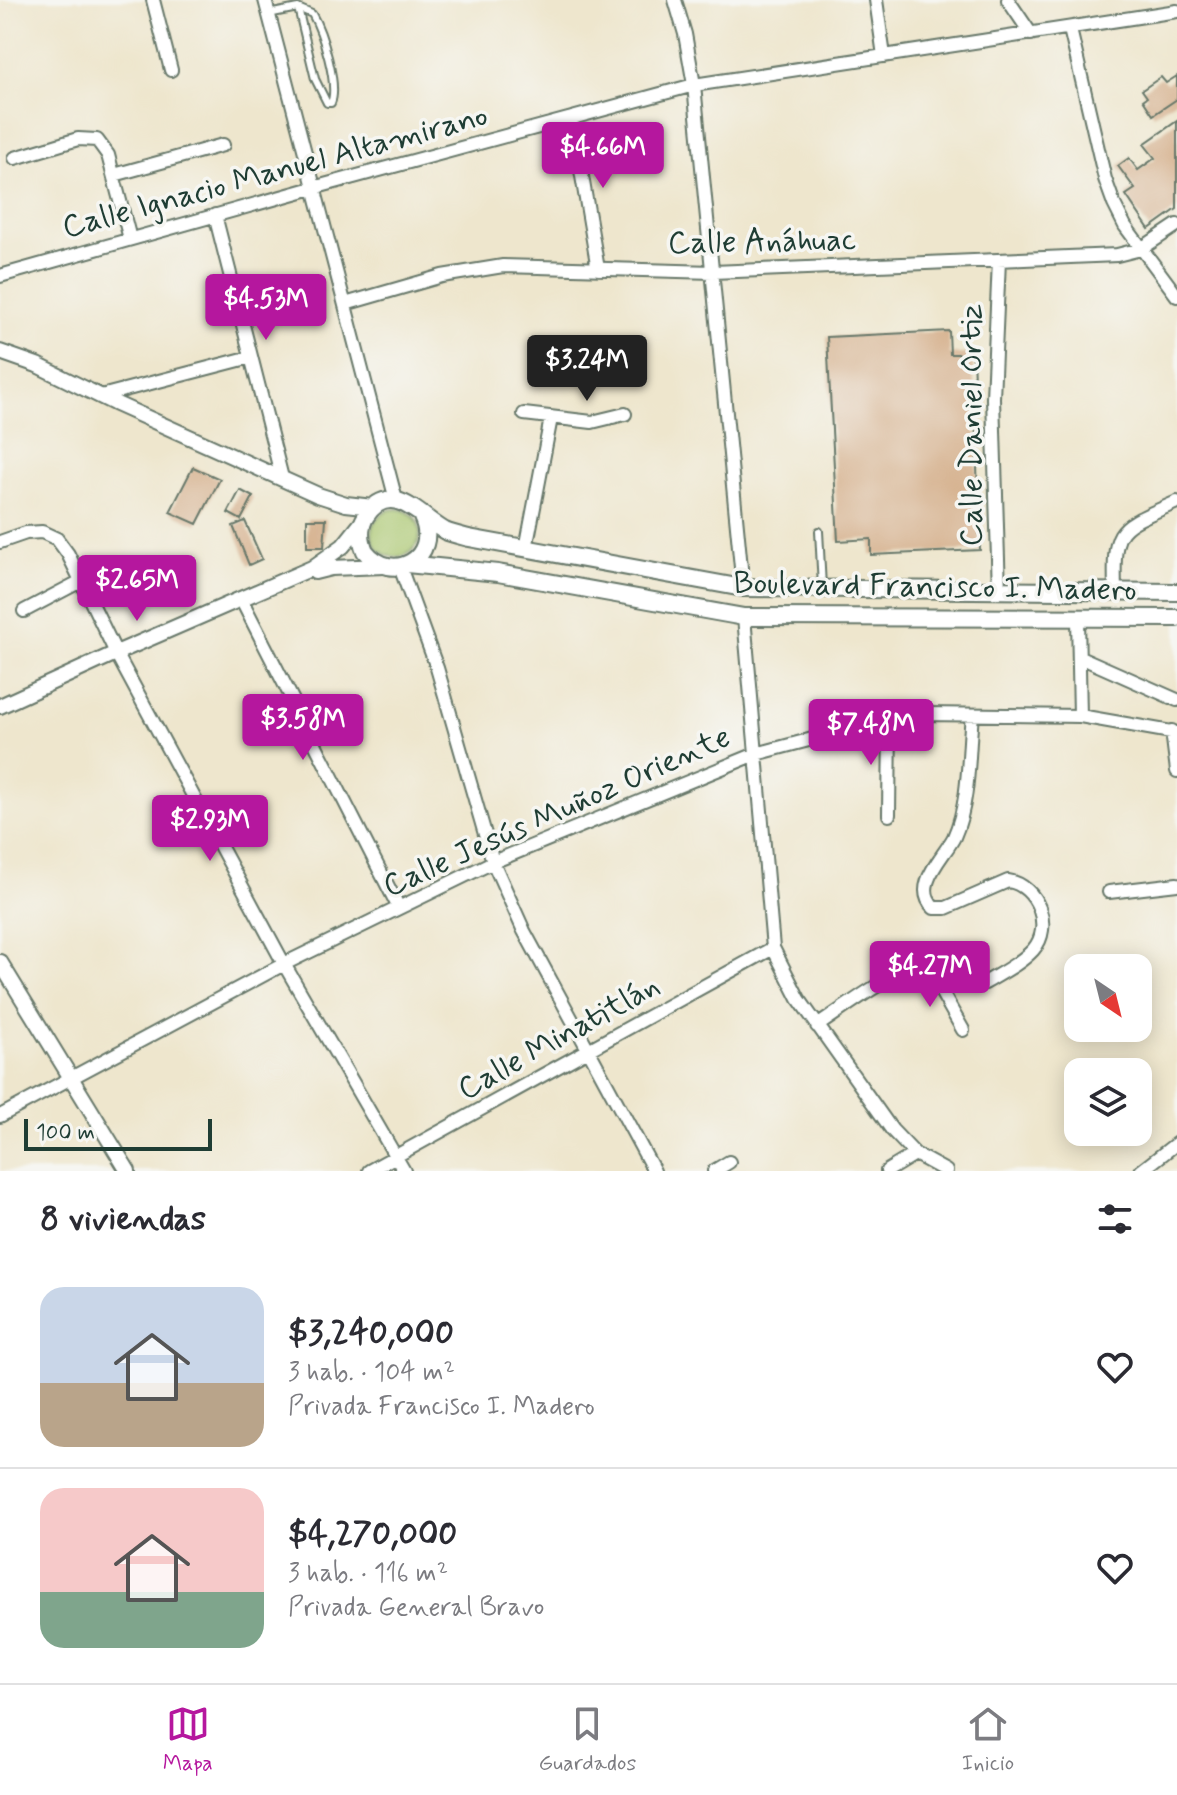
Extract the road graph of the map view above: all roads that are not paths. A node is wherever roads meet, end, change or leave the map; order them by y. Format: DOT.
graph roads {
  1 [pos="153,0"];
  2 [pos="265,0"];
  3 [pos="675,0"];
  4 [pos="876,0"];
  5 [pos="1008,0"];
  6 [pos="298,8"];
  7 [pos="1177,11"];
  8 [pos="268,14"];
  9 [pos="1070,29"];
  10 [pos="1031,34"];
  11 [pos="884,56"];
  12 [pos="171,70"];
  13 [pos="694,85"];
  14 [pos="572,118"];
  15 [pos="223,145"];
  16 [pos="15,158"];
  17 [pos="114,175"];
  18 [pos="313,188"];
  19 [pos="215,215"];
  20 [pos="1177,225"];
  21 [pos="130,239"];
  22 [pos="1141,249"];
  23 [pos="999,260"];
  24 [pos="598,269"];
  25 [pos="713,272"];
  26 [pos="0,276"];
  27 [pos="1177,296"];
  28 [pos="345,304"];
  29 [pos="0,352"];
  30 [pos="251,357"];
  31 [pos="101,396"];
  32 [pos="524,414"];
  33 [pos="625,414"];
  34 [pos="551,418"];
  35 [pos="282,478"];
  36 [pos="396,500"];
  37 [pos="1177,502"];
  38 [pos="368,514"];
  39 [pos="422,517"];
  40 [pos="819,531"];
  41 [pos="0,542"];
  42 [pos="526,549"];
  43 [pos="397,566"];
  44 [pos="292,578"];
  45 [pos="81,581"];
  46 [pos="743,588"];
  47 [pos="823,590"];
  48 [pos="999,591"];
  49 [pos="1115,592"];
  50 [pos="1177,592"];
  51 [pos="241,599"];
  52 [pos="24,611"];
  53 [pos="744,617"];
  54 [pos="1078,618"];
  55 [pos="1177,618"];
  56 [pos="116,653"];
  57 [pos="1080,657"];
  58 [pos="1177,700"];
  59 [pos="0,706"];
  60 [pos="972,715"];
  61 [pos="1080,716"];
  62 [pos="890,720"];
  63 [pos="1174,732"];
  64 [pos="756,754"];
  65 [pos="1177,771"];
  66 [pos="889,815"];
  67 [pos="493,862"];
  68 [pos="1177,884"];
  69 [pos="1109,892"];
  70 [pos="399,908"];
  71 [pos="773,948"];
  72 [pos="0,962"];
  73 [pos="284,964"];
  74 [pos="985,983"];
  75 [pos="817,1026"];
  76 [pos="963,1030"];
  77 [pos="589,1052"];
  78 [pos="72,1078"];
  79 [pos="0,1116"];
  80 [pos="1177,1143"];
  81 [pos="915,1154"];
  82 [pos="396,1156"];
  83 [pos="729,1162"];
  84 [pos="128,1171"];
  85 [pos="369,1171"];
  86 [pos="404,1171"];
  87 [pos="654,1171"];
  88 [pos="714,1171"];
  89 [pos="887,1171"];
  90 [pos="946,1171"];
  91 [pos="1141,1171"];
  1 -- 12 [label="street"];
  2 -- 8 [label="street"];
  3 -- 13 [label="street"];
  4 -- 11 [label="street"];
  5 -- 10 [label="street"];
  6 -- 6 [label="lane"];
  6 -- 8 [label="lane"];
  7 -- 9 [label="street, Calle Ignacio Manuel Altamirano"];
  8 -- 18 [label="street"];
  9 -- 10 [label="street, Calle Ignacio Manuel Altamirano"];
  9 -- 22 [label="street"];
  10 -- 11 [label="street, Calle Ignacio Manuel Altamirano"];
  11 -- 13 [label="street, Calle Ignacio Manuel Altamirano"];
  13 -- 14 [label="street, Calle Ignacio Manuel Altamirano"];
  13 -- 25 [label="street"];
  14 -- 18 [label="street, Calle Ignacio Manuel Altamirano"];
  14 -- 24 [label="street"];
  15 -- 17 [label="street"];
  16 -- 17 [label="street"];
  17 -- 21 [label="street"];
  18 -- 19 [label="street, Calle Ignacio Manuel Altamirano"];
  18 -- 28 [label="street"];
  19 -- 21 [label="street, Calle Ignacio Manuel Altamirano"];
  19 -- 30 [label="street"];
  20 -- 22 [label="street, Calle Anáhuac"];
  21 -- 26 [label="street, Calle Ignacio Manuel Altamirano"];
  22 -- 23 [label="street, Calle Anáhuac"];
  22 -- 27 [label="street"];
  23 -- 25 [label="street, Calle Anáhuac"];
  23 -- 48 [label="street, Calle Daniel Ortiz"];
  24 -- 25 [label="street, Calle Anáhuac"];
  24 -- 28 [label="street, Calle Anáhuac"];
  25 -- 46 [label="street"];
  28 -- 36 [label="street"];
  29 -- 31 [label="street"];
  30 -- 31 [label="street"];
  30 -- 35 [label="street"];
  31 -- 35 [label="street"];
  32 -- 34 [label="street"];
  33 -- 34 [label="street"];
  34 -- 42 [label="street"];
  35 -- 38 [label="street"];
  36 -- 38 [label="main road"];
  36 -- 39 [label="main road"];
  37 -- 49 [label="street"];
  38 -- 43 [label="main road"];
  38 -- 44 [label="street"];
  39 -- 42 [label="main road, Boulevard Francisco I. Madero"];
  39 -- 43 [label="main road"];
  40 -- 47 [label="lane"];
  41 -- 45 [label="street"];
  42 -- 46 [label="main road, Boulevard Francisco I. Madero"];
  43 -- 44 [label="street"];
  43 -- 53 [label="main road, Boulevard Francisco I. Madero"];
  43 -- 67 [label="street"];
  44 -- 51 [label="street"];
  45 -- 52 [label="street"];
  45 -- 56 [label="street"];
  46 -- 47 [label="main road, Boulevard Francisco I. Madero"];
  47 -- 48 [label="main road, Boulevard Francisco I. Madero"];
  48 -- 49 [label="main road, Boulevard Francisco I. Madero"];
  49 -- 50 [label="main road, Boulevard Francisco I. Madero"];
  51 -- 56 [label="street"];
  51 -- 70 [label="street"];
  53 -- 54 [label="main road, Boulevard Francisco I. Madero"];
  53 -- 64 [label="street"];
  54 -- 55 [label="main road, Boulevard Francisco I. Madero"];
  54 -- 57 [label="street"];
  56 -- 59 [label="street"];
  56 -- 73 [label="street"];
  57 -- 58 [label="street"];
  57 -- 61 [label="street"];
  60 -- 61 [label="street, Calle Jesús Muñoz Oriente"];
  60 -- 62 [label="street, Calle Jesús Muñoz Oriente"];
  60 -- 74 [label="street"];
  61 -- 63 [label="street, Calle Jesús Muñoz Oriente"];
  62 -- 64 [label="street, Calle Jesús Muñoz Oriente"];
  62 -- 66 [label="street"];
  63 -- 65 [label="street"];
  64 -- 67 [label="street, Calle Jesús Muñoz Oriente"];
  64 -- 71 [label="street"];
  67 -- 70 [label="street, Calle Jesús Muñoz Oriente"];
  67 -- 77 [label="street"];
  68 -- 69 [label="street"];
  70 -- 73 [label="street, Calle Jesús Muñoz Oriente"];
  71 -- 75 [label="street"];
  71 -- 77 [label="street, Calle Minatitlán"];
  72 -- 78 [label="street"];
  73 -- 78 [label="street, Calle Jesús Muñoz Oriente"];
  73 -- 82 [label="street"];
  75 -- 76 [label="street"];
  75 -- 81 [label="street"];
  77 -- 82 [label="street, Calle Minatitlán"];
  77 -- 87 [label="street"];
  78 -- 79 [label="street, Calle Jesús Muñoz Oriente"];
  78 -- 84 [label="street"];
  80 -- 91 [label="street"];
  81 -- 89 [label="street"];
  81 -- 90 [label="street"];
  82 -- 85 [label="street, Calle Minatitlán"];
  82 -- 86 [label="street"];
  83 -- 88 [label="street"];
}
